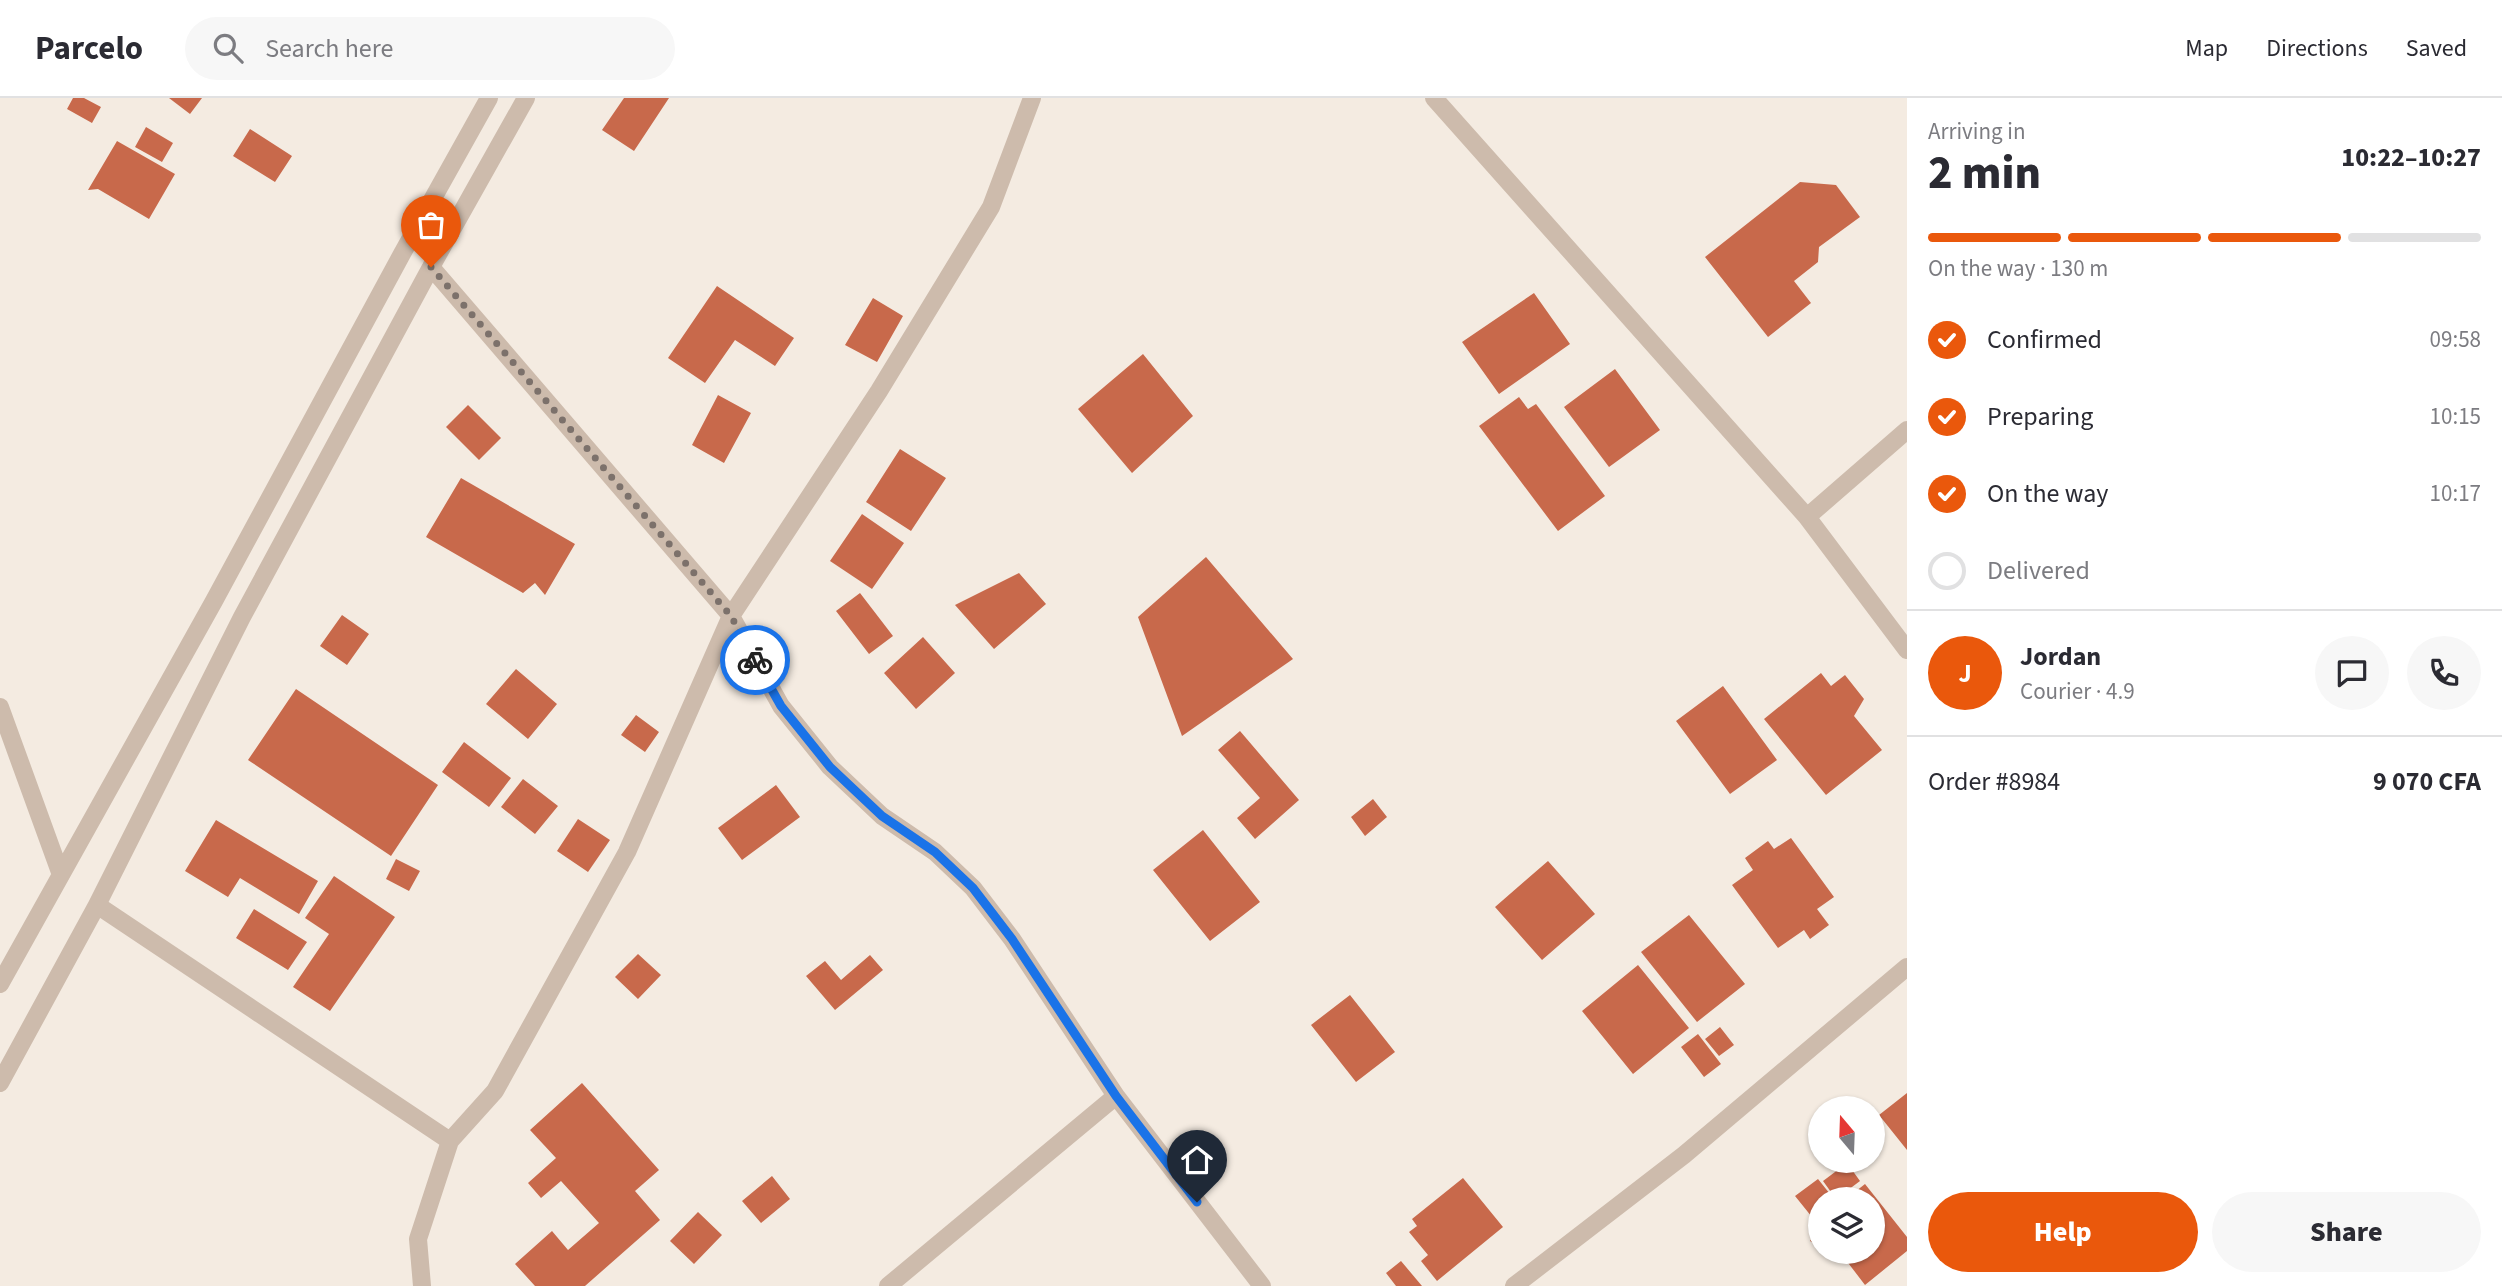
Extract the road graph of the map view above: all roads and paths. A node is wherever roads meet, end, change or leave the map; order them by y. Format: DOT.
graph roads {
  1 [pos="489,98"];
  2 [pos="526,98"];
  3 [pos="1032,98"];
  4 [pos="1434,98"];
  5 [pos="431,267"];
  6 [pos="1907,429"];
  7 [pos="1807,517"];
  8 [pos="731,616"];
  9 [pos="1907,650"];
  10 [pos="0,707"];
  11 [pos="61,875"];
  12 [pos="97,905"];
  13 [pos="1907,967"];
  14 [pos="0,984"];
  15 [pos="0,1083"];
  16 [pos="1116,1096"];
  17 [pos="450,1142"];
  18 [pos="422,1286"];
  19 [pos="888,1286"];
  20 [pos="1262,1286"];
  21 [pos="1514,1286"];
  1 -- 11 [label="street"];
  2 -- 5 [label="street"];
  3 -- 8 [label="street"];
  4 -- 7 [label="street"];
  5 -- 8 [label="street"];
  5 -- 12 [label="street"];
  6 -- 7 [label="street"];
  7 -- 9 [label="street"];
  8 -- 16 [label="street"];
  8 -- 17 [label="street"];
  10 -- 11 [label="street"];
  11 -- 14 [label="street"];
  12 -- 15 [label="street"];
  12 -- 17 [label="street"];
  13 -- 21 [label="street"];
  16 -- 19 [label="street"];
  16 -- 20 [label="street"];
  17 -- 18 [label="street"];
}
